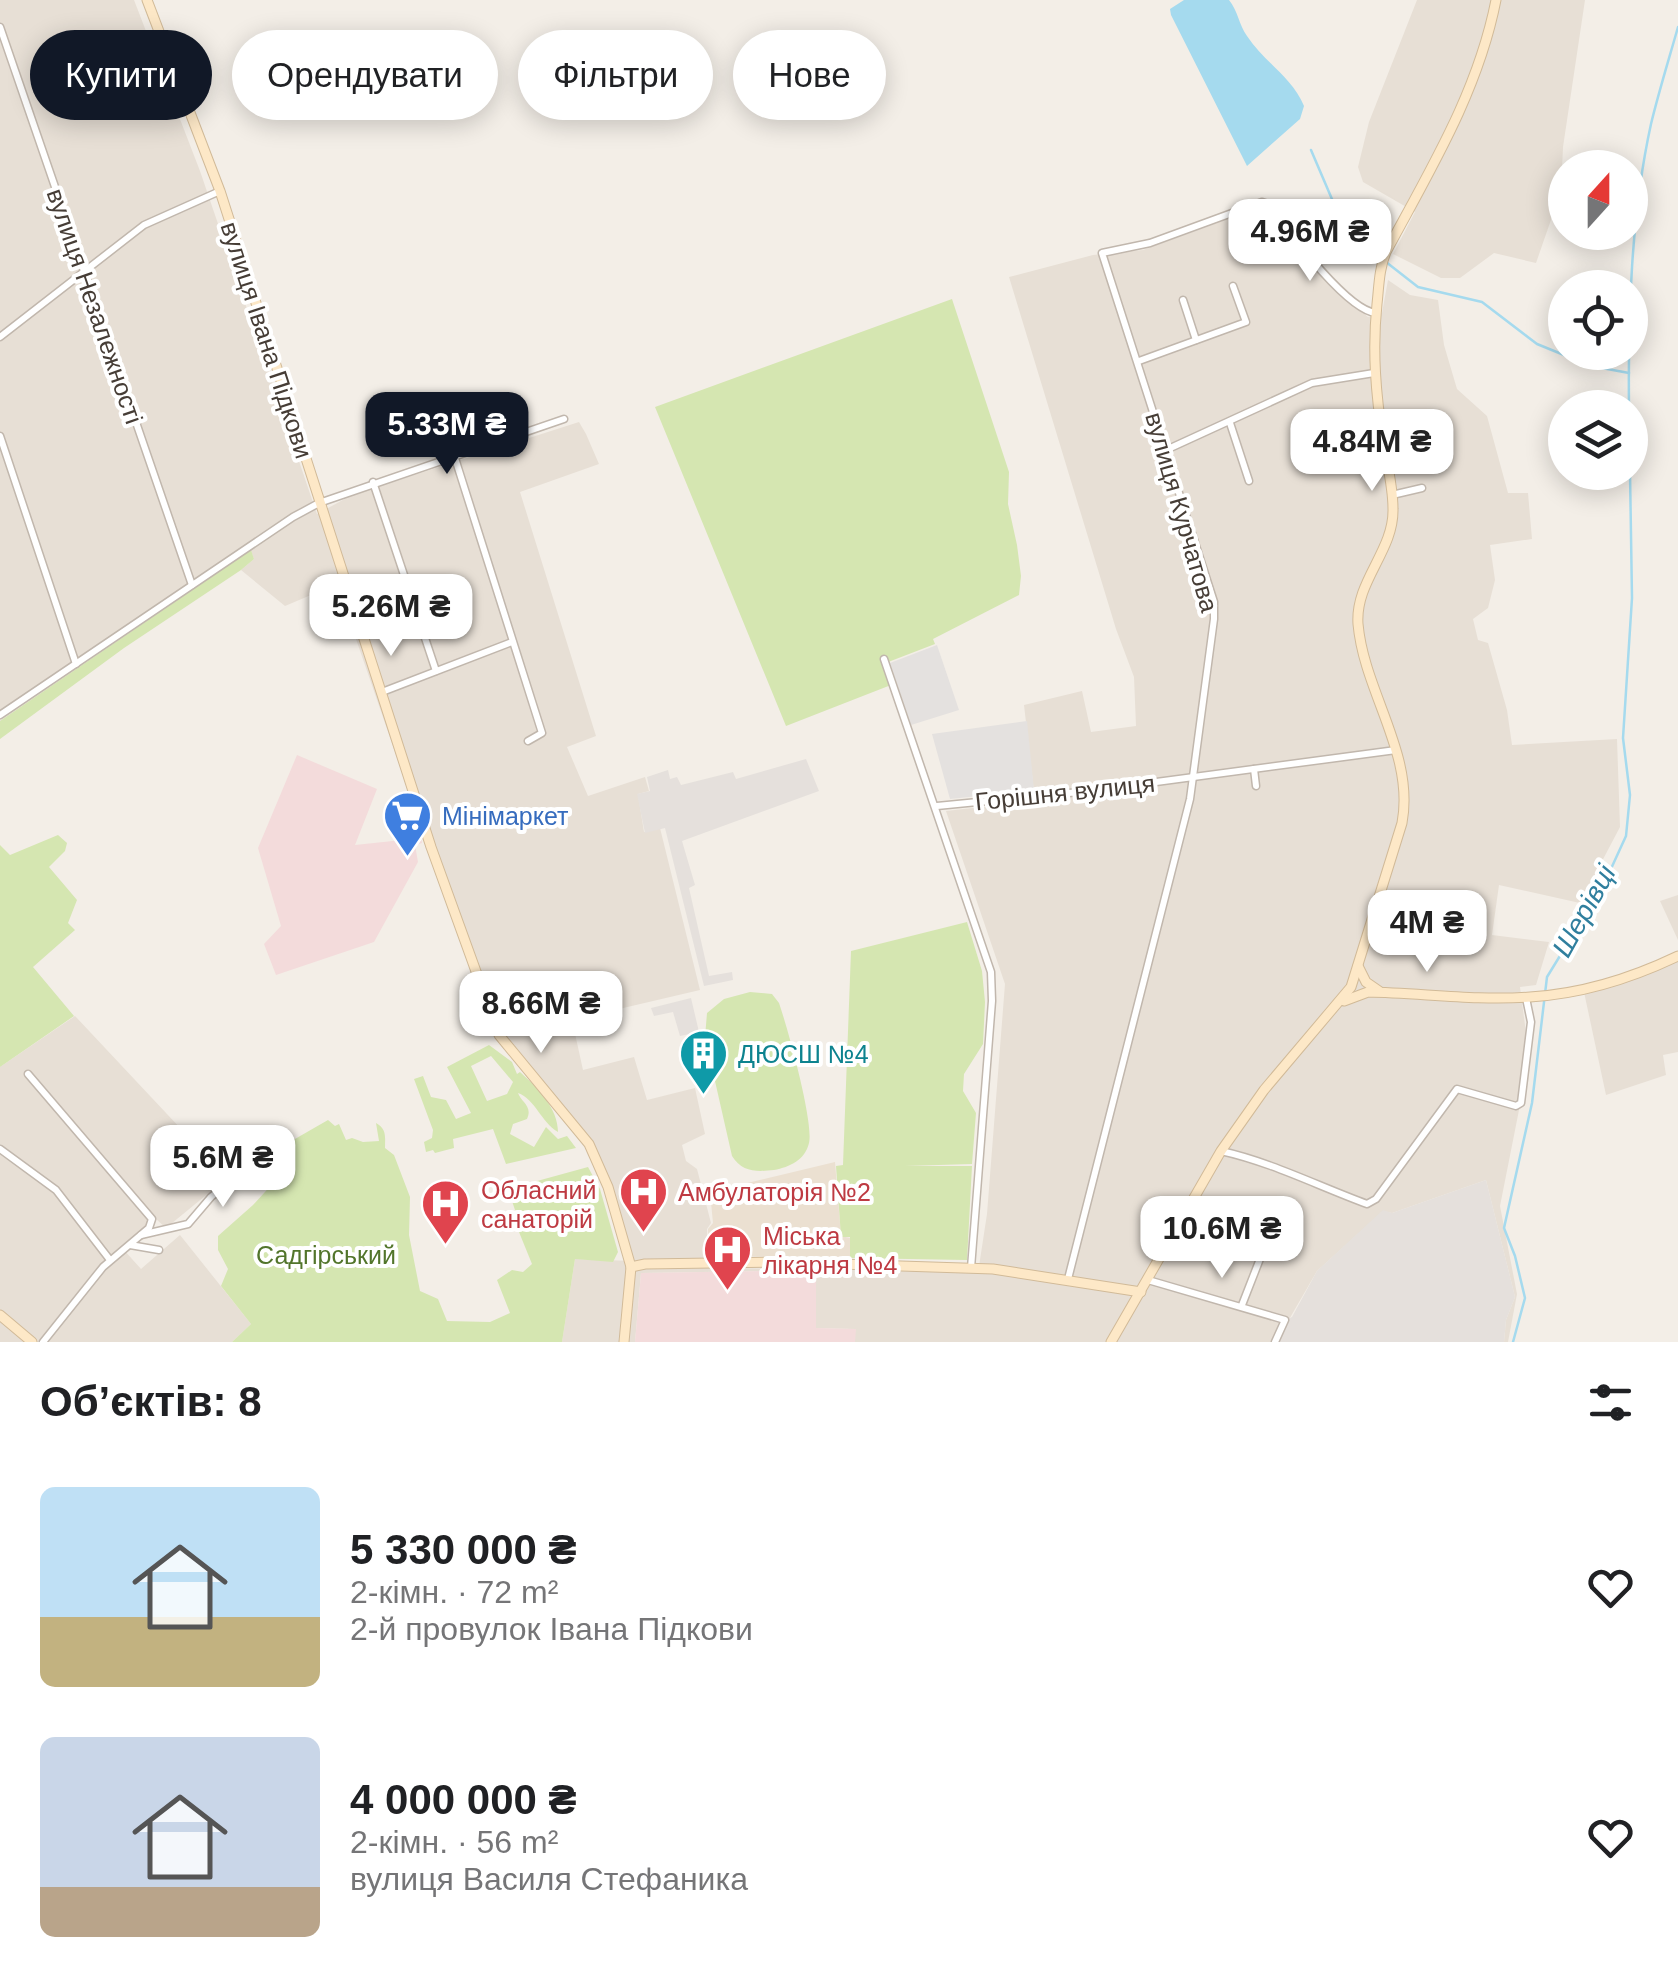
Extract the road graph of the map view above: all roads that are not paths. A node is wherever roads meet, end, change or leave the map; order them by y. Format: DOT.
graph roads {
  1 [pos="147,0"];
  2 [pos="1496,0"];
  3 [pos="0,27"];
  4 [pos="220,191"];
  5 [pos="83,273"];
  6 [pos="1233,286"];
  7 [pos="1183,300"];
  8 [pos="1376,313"];
  9 [pos="0,336"];
  10 [pos="1196,340"];
  11 [pos="1138,361"];
  12 [pos="1374,374"];
  13 [pos="564,420"];
  14 [pos="1230,422"];
  15 [pos="0,436"];
  16 [pos="1166,450"];
  17 [pos="454,456"];
  18 [pos="1249,481"];
  19 [pos="373,482"];
  20 [pos="1422,488"];
  21 [pos="1392,496"];
  22 [pos="319,503"];
  23 [pos="192,585"];
  24 [pos="512,642"];
  25 [pos="884,659"];
  26 [pos="76,664"];
  27 [pos="436,672"];
  28 [pos="382,692"];
  29 [pos="0,715"];
  30 [pos="528,741"];
  31 [pos="1396,750"];
  32 [pos="1254,769"];
  33 [pos="1194,777"];
  34 [pos="1256,786"];
  35 [pos="936,806"];
  36 [pos="1678,956"];
  37 [pos="1357,962"];
  38 [pos="1382,992"];
  39 [pos="1529,998"];
  40 [pos="1337,1005"];
  41 [pos="28,1074"];
  42 [pos="285,1136"];
  43 [pos="0,1149"];
  44 [pos="1221,1151"];
  45 [pos="1272,1228"];
  46 [pos="140,1236"];
  47 [pos="130,1245"];
  48 [pos="160,1250"];
  49 [pos="110,1260"];
  50 [pos="631,1267"];
  51 [pos="971,1268"];
  52 [pos="1068,1279"];
  53 [pos="1148,1280"];
  54 [pos="1141,1292"];
  55 [pos="1242,1306"];
  56 [pos="0,1315"];
  57 [pos="32,1342"];
  58 [pos="43,1342"];
  59 [pos="624,1342"];
  60 [pos="1111,1342"];
  61 [pos="1275,1342"];
  1 -- 4 [label="street, вулиця Івана Підкови"];
  2 -- 8 [label="street"];
  3 -- 5 [label="street, вулиця Незалежності"];
  4 -- 5 [label="street"];
  4 -- 22 [label="street, вулиця Івана Підкови"];
  5 -- 9 [label="street"];
  5 -- 23 [label="street, вулиця Незалежності"];
  6 -- 10 [label="street"];
  7 -- 10 [label="street"];
  8 -- 11 [label="street, вулиця Курчатова"];
  8 -- 12 [label="street"];
  10 -- 11 [label="street"];
  11 -- 16 [label="street, вулиця Курчатова"];
  12 -- 14 [label="street"];
  12 -- 21 [label="street"];
  13 -- 17 [label="street"];
  14 -- 16 [label="street"];
  14 -- 18 [label="street"];
  15 -- 26 [label="street"];
  16 -- 33 [label="street, вулиця Курчатова"];
  17 -- 19 [label="street"];
  17 -- 24 [label="street"];
  19 -- 22 [label="street"];
  19 -- 27 [label="street"];
  20 -- 21 [label="street"];
  21 -- 31 [label="street"];
  22 -- 23 [label="street"];
  22 -- 28 [label="street, вулиця Івана Підкови"];
  23 -- 26 [label="street"];
  24 -- 27 [label="street"];
  24 -- 30 [label="street"];
  25 -- 35 [label="street"];
  26 -- 29 [label="street"];
  27 -- 28 [label="street"];
  28 -- 50 [label="street, вулиця Івана Підкови"];
  31 -- 32 [label="street, Горішня вулиця"];
  31 -- 37 [label="street"];
  32 -- 33 [label="street, Горішня вулиця"];
  32 -- 34 [label="street"];
  33 -- 35 [label="street, Горішня вулиця"];
  33 -- 52 [label="street, вулиця Курчатова"];
  35 -- 51 [label="street"];
  36 -- 39 [label="street"];
  37 -- 38 [label="street"];
  37 -- 40 [label="street"];
  38 -- 39 [label="street"];
  38 -- 40 [label="street"];
  39 -- 44 [label="street"];
  40 -- 44 [label="street"];
  41 -- 46 [label="street"];
  42 -- 46 [label="street"];
  43 -- 49 [label="street"];
  44 -- 53 [label="street"];
  45 -- 55 [label="street"];
  46 -- 47 [label="street"];
  47 -- 48 [label="street"];
  47 -- 49 [label="street"];
  49 -- 58 [label="street"];
  50 -- 51 [label="street"];
  50 -- 59 [label="street, вулиця Івана Підкови"];
  51 -- 52 [label="street"];
  52 -- 54 [label="street"];
  53 -- 54 [label="street"];
  53 -- 55 [label="street"];
  54 -- 60 [label="street"];
  55 -- 61 [label="street"];
  56 -- 57 [label="street"];
}
